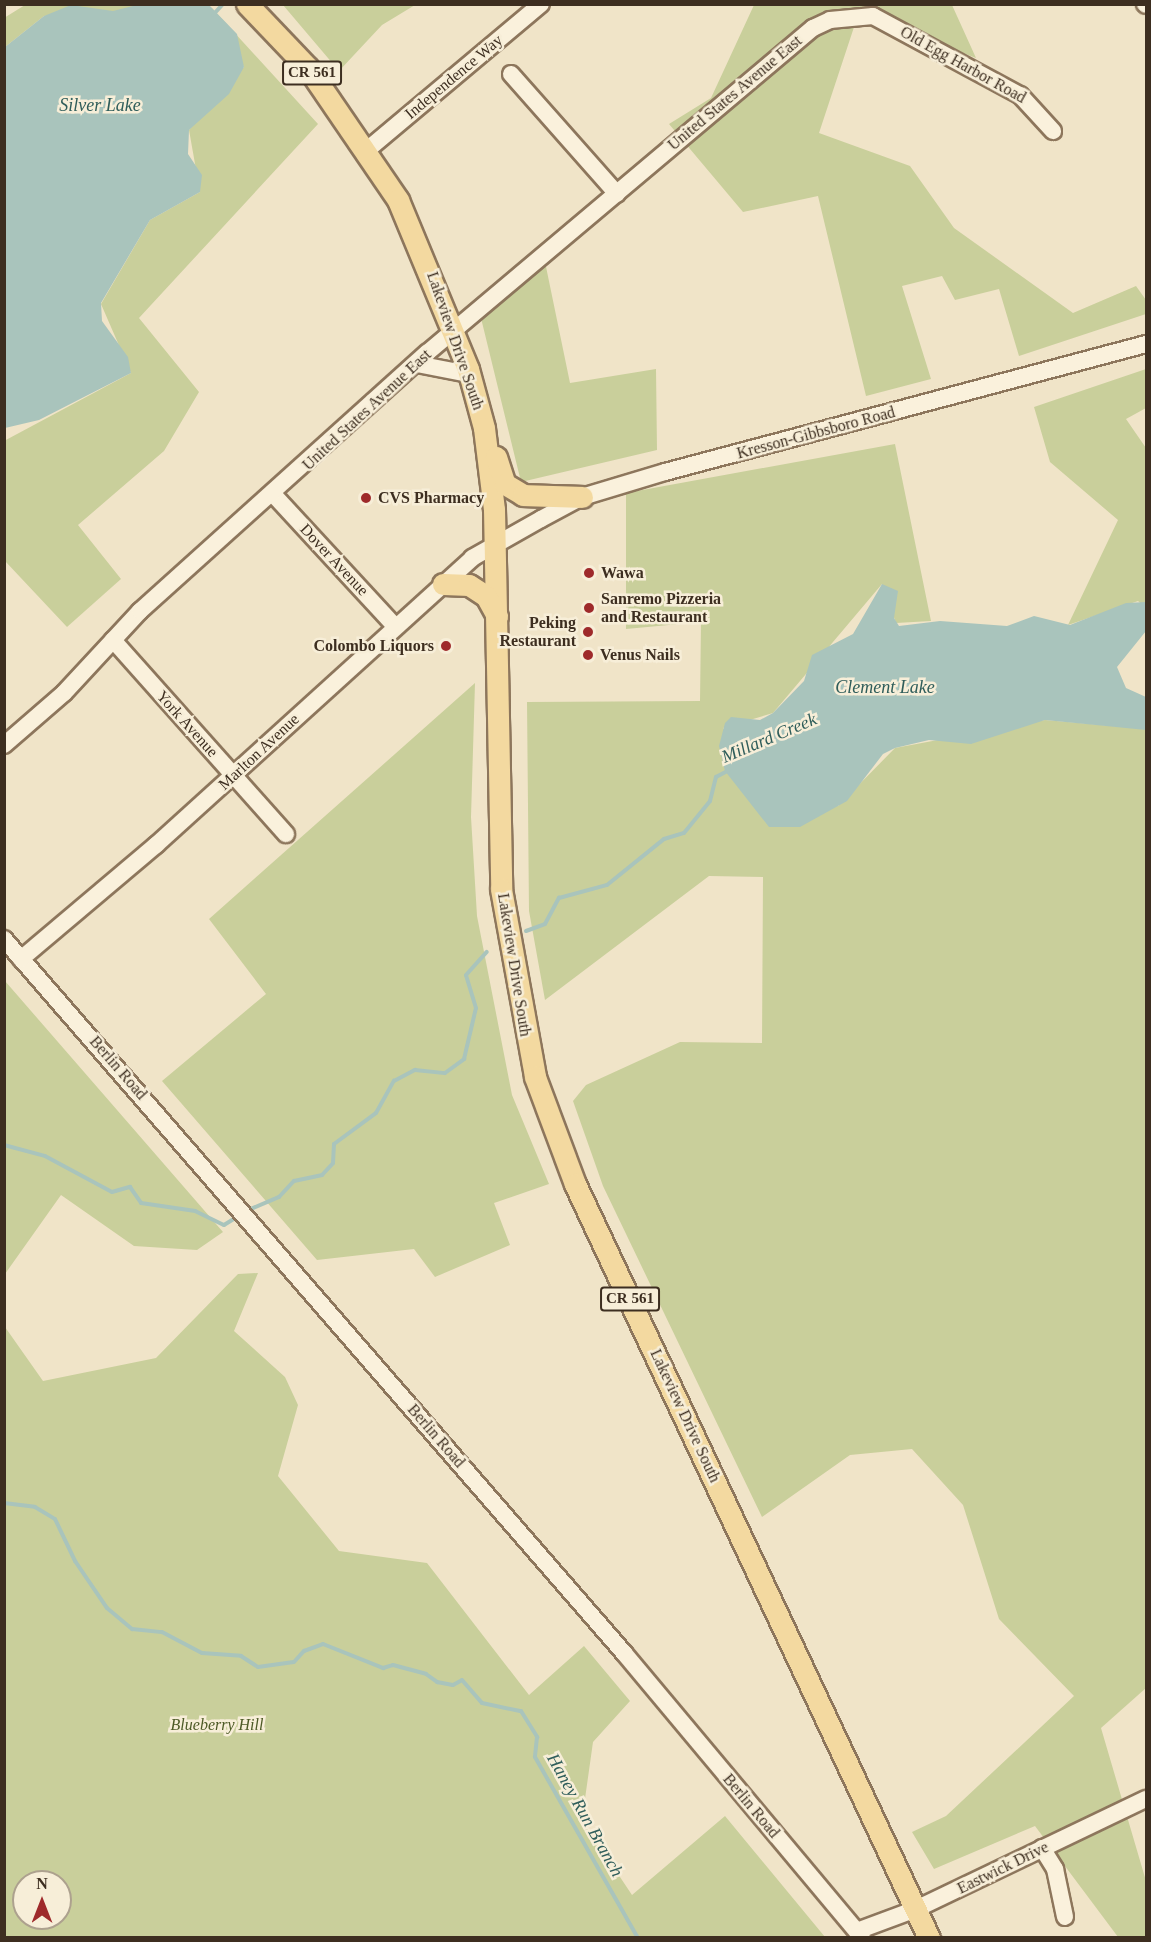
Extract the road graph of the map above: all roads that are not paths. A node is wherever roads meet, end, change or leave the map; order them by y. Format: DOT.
graph roads {
  1 [pos="247,4"];
  2 [pos="541,4"];
  3 [pos="862,9"];
  4 [pos="511,74"];
  5 [pos="1053,131"];
  6 [pos="367,150"];
  7 [pos="617,194"];
  8 [pos="454,334"];
  9 [pos="1146,344"];
  10 [pos="417,364"];
  11 [pos="470,374"];
  12 [pos="484,428"];
  13 [pos="273,494"];
  14 [pos="582,497"];
  15 [pos="495,545"];
  16 [pos="443,584"];
  17 [pos="497,615"];
  18 [pos="395,626"];
  19 [pos="113,640"];
  20 [pos="4,745"];
  21 [pos="233,776"];
  22 [pos="286,834"];
  23 [pos="4,939"];
  24 [pos="21,959"];
  25 [pos="1146,1799"];
  26 [pos="1042,1848"];
  27 [pos="916,1909"];
  28 [pos="1065,1917"];
  29 [pos="859,1935"];
  30 [pos="929,1938"];
  1 -- 6 [label="main road, Lakeview Drive South / CR 561"];
  2 -- 6 [label="street, Independence Way"];
  3 -- 5 [label="street, Old Egg Harbor Road"];
  3 -- 7 [label="street, United States Avenue East"];
  4 -- 7 [label="street"];
  6 -- 8 [label="main road, Lakeview Drive South / CR 561"];
  7 -- 8 [label="street, United States Avenue East"];
  8 -- 10 [label="street, United States Avenue East"];
  8 -- 11 [label="main road, Lakeview Drive South / CR 561"];
  9 -- 14 [label="street, Kresson-Gibbsboro Road"];
  10 -- 11 [label="street"];
  10 -- 13 [label="street, United States Avenue East"];
  11 -- 12 [label="main road, Lakeview Drive South / CR 561"];
  12 -- 14 [label="main road"];
  12 -- 15 [label="main road, Lakeview Drive South / CR 561"];
  13 -- 18 [label="street, Dover Avenue"];
  13 -- 19 [label="street, United States Avenue East"];
  14 -- 15 [label="street, Kresson-Gibbsboro Road"];
  15 -- 16 [label="street, Marlton Avenue"];
  15 -- 17 [label="main road, Lakeview Drive South / CR 561"];
  16 -- 17 [label="main road"];
  16 -- 18 [label="street, Marlton Avenue"];
  17 -- 27 [label="main road, Lakeview Drive South / CR 561"];
  18 -- 21 [label="street, Marlton Avenue"];
  19 -- 20 [label="street, United States Avenue East"];
  19 -- 21 [label="street, York Avenue"];
  21 -- 22 [label="street, York Avenue"];
  21 -- 24 [label="street, Marlton Avenue"];
  23 -- 24 [label="street, Berlin Road"];
  24 -- 29 [label="street, Berlin Road"];
  25 -- 26 [label="street, Eastwick Drive"];
  26 -- 27 [label="street, Eastwick Drive"];
  26 -- 28 [label="street"];
  27 -- 29 [label="street, Eastwick Drive"];
  27 -- 30 [label="main road, CR 561"];
}
